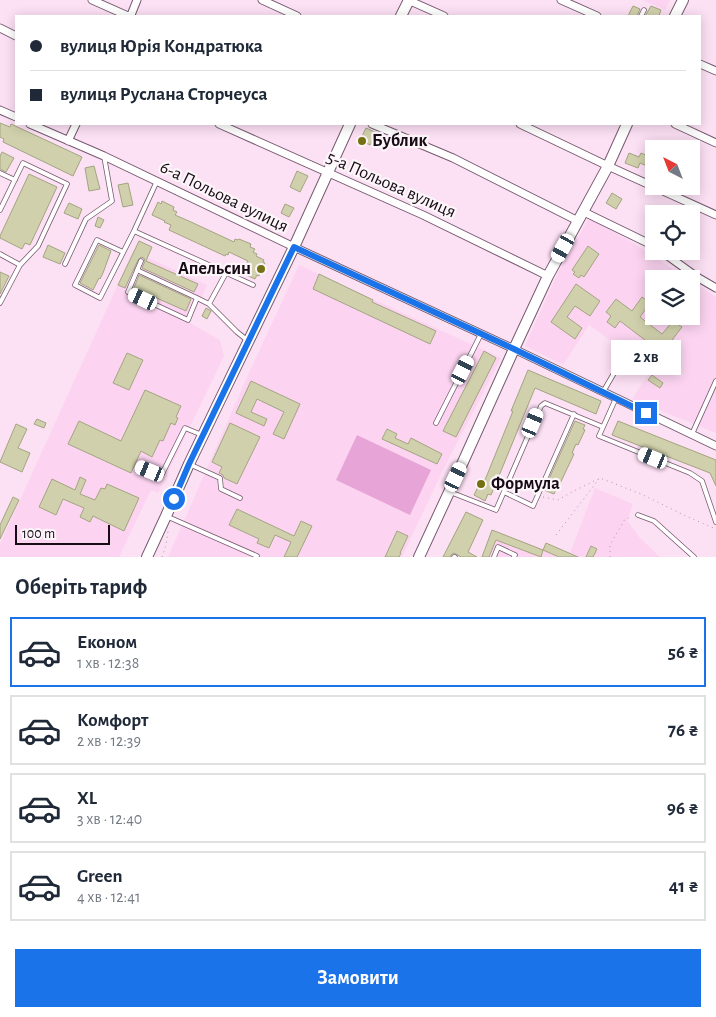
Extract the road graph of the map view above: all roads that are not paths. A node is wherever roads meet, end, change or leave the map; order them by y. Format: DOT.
graph roads {
  1 [pos="92,0"];
  2 [pos="137,0"];
  3 [pos="262,0"];
  4 [pos="409,0"];
  5 [pos="561,0"];
  6 [pos="683,0"];
  7 [pos="644,10"];
  8 [pos="128,15"];
  9 [pos="130,15"];
  10 [pos="295,15"];
  11 [pos="402,15"];
  12 [pos="442,15"];
  13 [pos="595,15"];
  14 [pos="642,15"];
  15 [pos="676,15"];
  16 [pos="0,28"];
  17 [pos="15,36"];
  18 [pos="701,64"];
  19 [pos="716,71"];
  20 [pos="0,110"];
  21 [pos="15,118"];
  22 [pos="32,125"];
  23 [pos="76,125"];
  24 [pos="221,125"];
  25 [pos="350,125"];
  26 [pos="374,125"];
  27 [pos="522,125"];
  28 [pos="627,125"];
  29 [pos="678,125"];
  30 [pos="68,141"];
  31 [pos="716,143"];
  32 [pos="104,156"];
  33 [pos="608,166"];
  34 [pos="327,172"];
  35 [pos="0,173"];
  36 [pos="15,180"];
  37 [pos="157,181"];
  38 [pos="0,210"];
  39 [pos="584,212"];
  40 [pos="716,215"];
  41 [pos="578,221"];
  42 [pos="134,232"];
  43 [pos="645,242"];
  44 [pos="294,247"];
  45 [pos="123,252"];
  46 [pos="0,254"];
  47 [pos="673,260"];
  48 [pos="141,261"];
  49 [pos="65,264"];
  50 [pos="20,265"];
  51 [pos="137,270"];
  52 [pos="226,273"];
  53 [pos="548,276"];
  54 [pos="253,285"];
  55 [pos="716,288"];
  56 [pos="197,298"];
  57 [pos="0,303"];
  58 [pos="209,304"];
  59 [pos="481,334"];
  60 [pos="249,341"];
  61 [pos="631,344"];
  62 [pos="514,349"];
  63 [pos="716,381"];
  64 [pos="603,392"];
  65 [pos="616,398"];
  66 [pos="574,414"];
  67 [pos="436,423"];
  68 [pos="603,427"];
  69 [pos="692,434"];
  70 [pos="203,436"];
  71 [pos="716,446"];
  72 [pos="189,464"];
  73 [pos="139,466"];
  74 [pos="450,492"];
  75 [pos="504,492"];
  76 [pos="240,498"];
  77 [pos="638,515"];
  78 [pos="166,516"];
  79 [pos="716,522"];
  80 [pos="147,557"];
  81 [pos="256,557"];
  82 [pos="419,557"];
  83 [pos="494,557"];
  84 [pos="514,557"];
  85 [pos="694,557"];
  1 -- 8 [label="street"];
  2 -- 9 [label="street"];
  3 -- 10 [label="street"];
  4 -- 11 [label="street"];
  4 -- 12 [label="street"];
  5 -- 13 [label="street"];
  6 -- 15 [label="street"];
  7 -- 14 [label="lane"];
  16 -- 17 [label="street"];
  18 -- 19 [label="street"];
  20 -- 21 [label="street"];
  22 -- 30 [label="street, 6-а Польова вулиця"];
  23 -- 30 [label="street"];
  24 -- 34 [label="street, 5-а Польова вулиця"];
  25 -- 34 [label="street"];
  26 -- 41 [label="street"];
  27 -- 33 [label="street"];
  28 -- 33 [label="street"];
  29 -- 31 [label="street"];
  30 -- 32 [label="street, 6-а Польова вулиця"];
  32 -- 37 [label="street, 6-а Польова вулиця"];
  32 -- 49 [label="lane"];
  33 -- 39 [label="street"];
  33 -- 40 [label="street"];
  34 -- 44 [label="street"];
  34 -- 53 [label="street, 5-а Польова вулиця"];
  35 -- 36 [label="lane"];
  36 -- 38 [label="lane"];
  36 -- 50 [label="lane"];
  37 -- 42 [label="lane"];
  37 -- 44 [label="street, 6-а Польова вулиця"];
  39 -- 41 [label="street"];
  39 -- 43 [label="street"];
  41 -- 53 [label="street"];
  42 -- 45 [label="lane"];
  42 -- 52 [label="lane"];
  44 -- 59 [label="street, 6-а Польова вулиця"];
  44 -- 60 [label="street"];
  45 -- 45 [label="lane"];
  46 -- 50 [label="lane"];
  47 -- 55 [label="street"];
  48 -- 51 [label="lane"];
  50 -- 57 [label="lane"];
  51 -- 56 [label="lane"];
  51 -- 56 [label="lane"];
  52 -- 54 [label="lane"];
  52 -- 58 [label="lane"];
  53 -- 62 [label="street"];
  56 -- 58 [label="lane"];
  58 -- 60 [label="lane"];
  59 -- 62 [label="street, 6-а Польова вулиця"];
  59 -- 67 [label="lane"];
  60 -- 70 [label="street"];
  61 -- 64 [label="lane"];
  62 -- 64 [label="street, 6-а Польова вулиця"];
  62 -- 74 [label="street"];
  63 -- 69 [label="lane"];
  64 -- 65 [label="street, 6-а Польова вулиця"];
  65 -- 68 [label="lane"];
  65 -- 69 [label="street, 6-а Польова вулиця"];
  66 -- 68 [label="lane"];
  66 -- 75 [label="lane"];
  66 -- 75 [label="lane"];
  68 -- 79 [label="lane"];
  69 -- 71 [label="street, 6-а Польова вулиця"];
  70 -- 72 [label="street"];
  70 -- 73 [label="lane"];
  72 -- 76 [label="lane"];
  72 -- 78 [label="street"];
  74 -- 75 [label="lane"];
  74 -- 82 [label="street"];
  77 -- 85 [label="lane"];
  78 -- 80 [label="street"];
  78 -- 81 [label="lane"];
  83 -- 84 [label="lane"];
}
